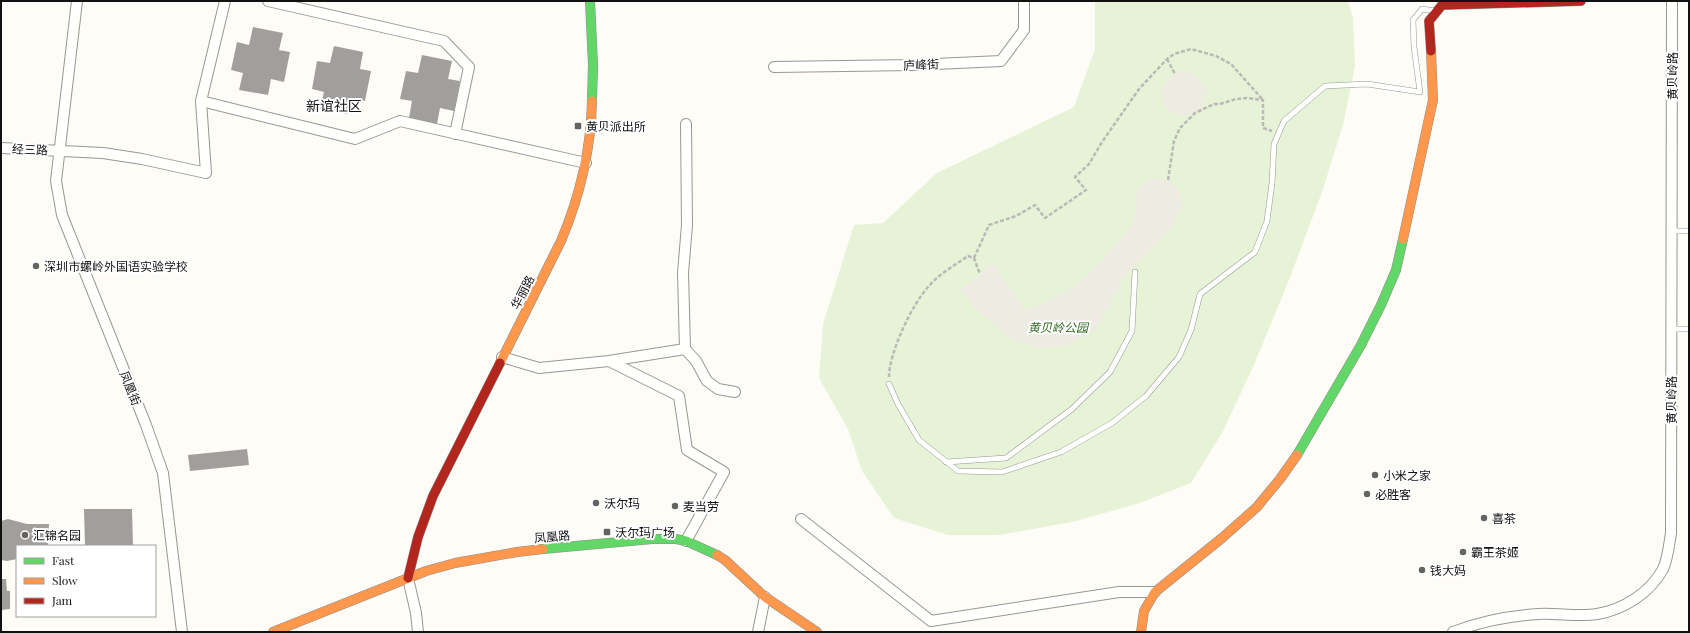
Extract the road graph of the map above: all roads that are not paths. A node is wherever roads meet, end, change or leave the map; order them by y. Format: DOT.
graph roads {
  1 [pos="77,1"];
  2 [pos="225,1"];
  3 [pos="268,1"];
  4 [pos="590,1"];
  5 [pos="1024,1"];
  6 [pos="1581,1"];
  7 [pos="1672,1"];
  8 [pos="1436,12"];
  9 [pos="774,67"];
  10 [pos="201,101"];
  11 [pos="686,124"];
  12 [pos="455,134"];
  13 [pos="1,148"];
  14 [pos="59,150"];
  15 [pos="586,163"];
  16 [pos="1672,231"];
  17 [pos="1689,231"];
  18 [pos="1135,272"];
  19 [pos="1672,329"];
  20 [pos="1689,329"];
  21 [pos="685,350"];
  22 [pos="502,357"];
  23 [pos="609,361"];
  24 [pos="889,384"];
  25 [pos="735,392"];
  26 [pos="946,462"];
  27 [pos="800,519"];
  28 [pos="686,541"];
  29 [pos="408,578"];
  30 [pos="1155,592"];
  31 [pos="765,597"];
  32 [pos="182,632"];
  33 [pos="273,632"];
  34 [pos="418,632"];
  35 [pos="758,632"];
  36 [pos="817,632"];
  37 [pos="1142,632"];
  38 [pos="1453,632"];
  1 -- 14 [label="street, 凤凰街"];
  2 -- 10 [label="street"];
  3 -- 12 [label="street"];
  4 -- 15 [label="street, 华丽路"];
  5 -- 9 [label="street, 庐峰街"];
  6 -- 8 [label="street"];
  7 -- 16 [label="street, 黄贝岭路"];
  8 -- 26 [label="lane"];
  8 -- 30 [label="street"];
  10 -- 12 [label="street"];
  10 -- 14 [label="street, 经三路"];
  11 -- 21 [label="street"];
  12 -- 15 [label="street"];
  13 -- 14 [label="street, 经三路"];
  14 -- 32 [label="street, 凤凰街"];
  15 -- 22 [label="street, 华丽路"];
  16 -- 17 [label="lane"];
  16 -- 19 [label="street, 黄贝岭路"];
  18 -- 26 [label="lane"];
  19 -- 20 [label="lane"];
  19 -- 38 [label="street, 黄贝岭路"];
  21 -- 23 [label="street"];
  21 -- 25 [label="street"];
  22 -- 23 [label="street"];
  22 -- 29 [label="street, 华丽路"];
  23 -- 28 [label="street"];
  24 -- 26 [label="lane"];
  27 -- 30 [label="street"];
  28 -- 29 [label="street, 凤凰路"];
  28 -- 31 [label="street, 凤凰路"];
  29 -- 33 [label="street, 凤凰路"];
  29 -- 34 [label="street"];
  30 -- 37 [label="street"];
  31 -- 35 [label="street"];
  31 -- 36 [label="street, 凤凰路"];
}
